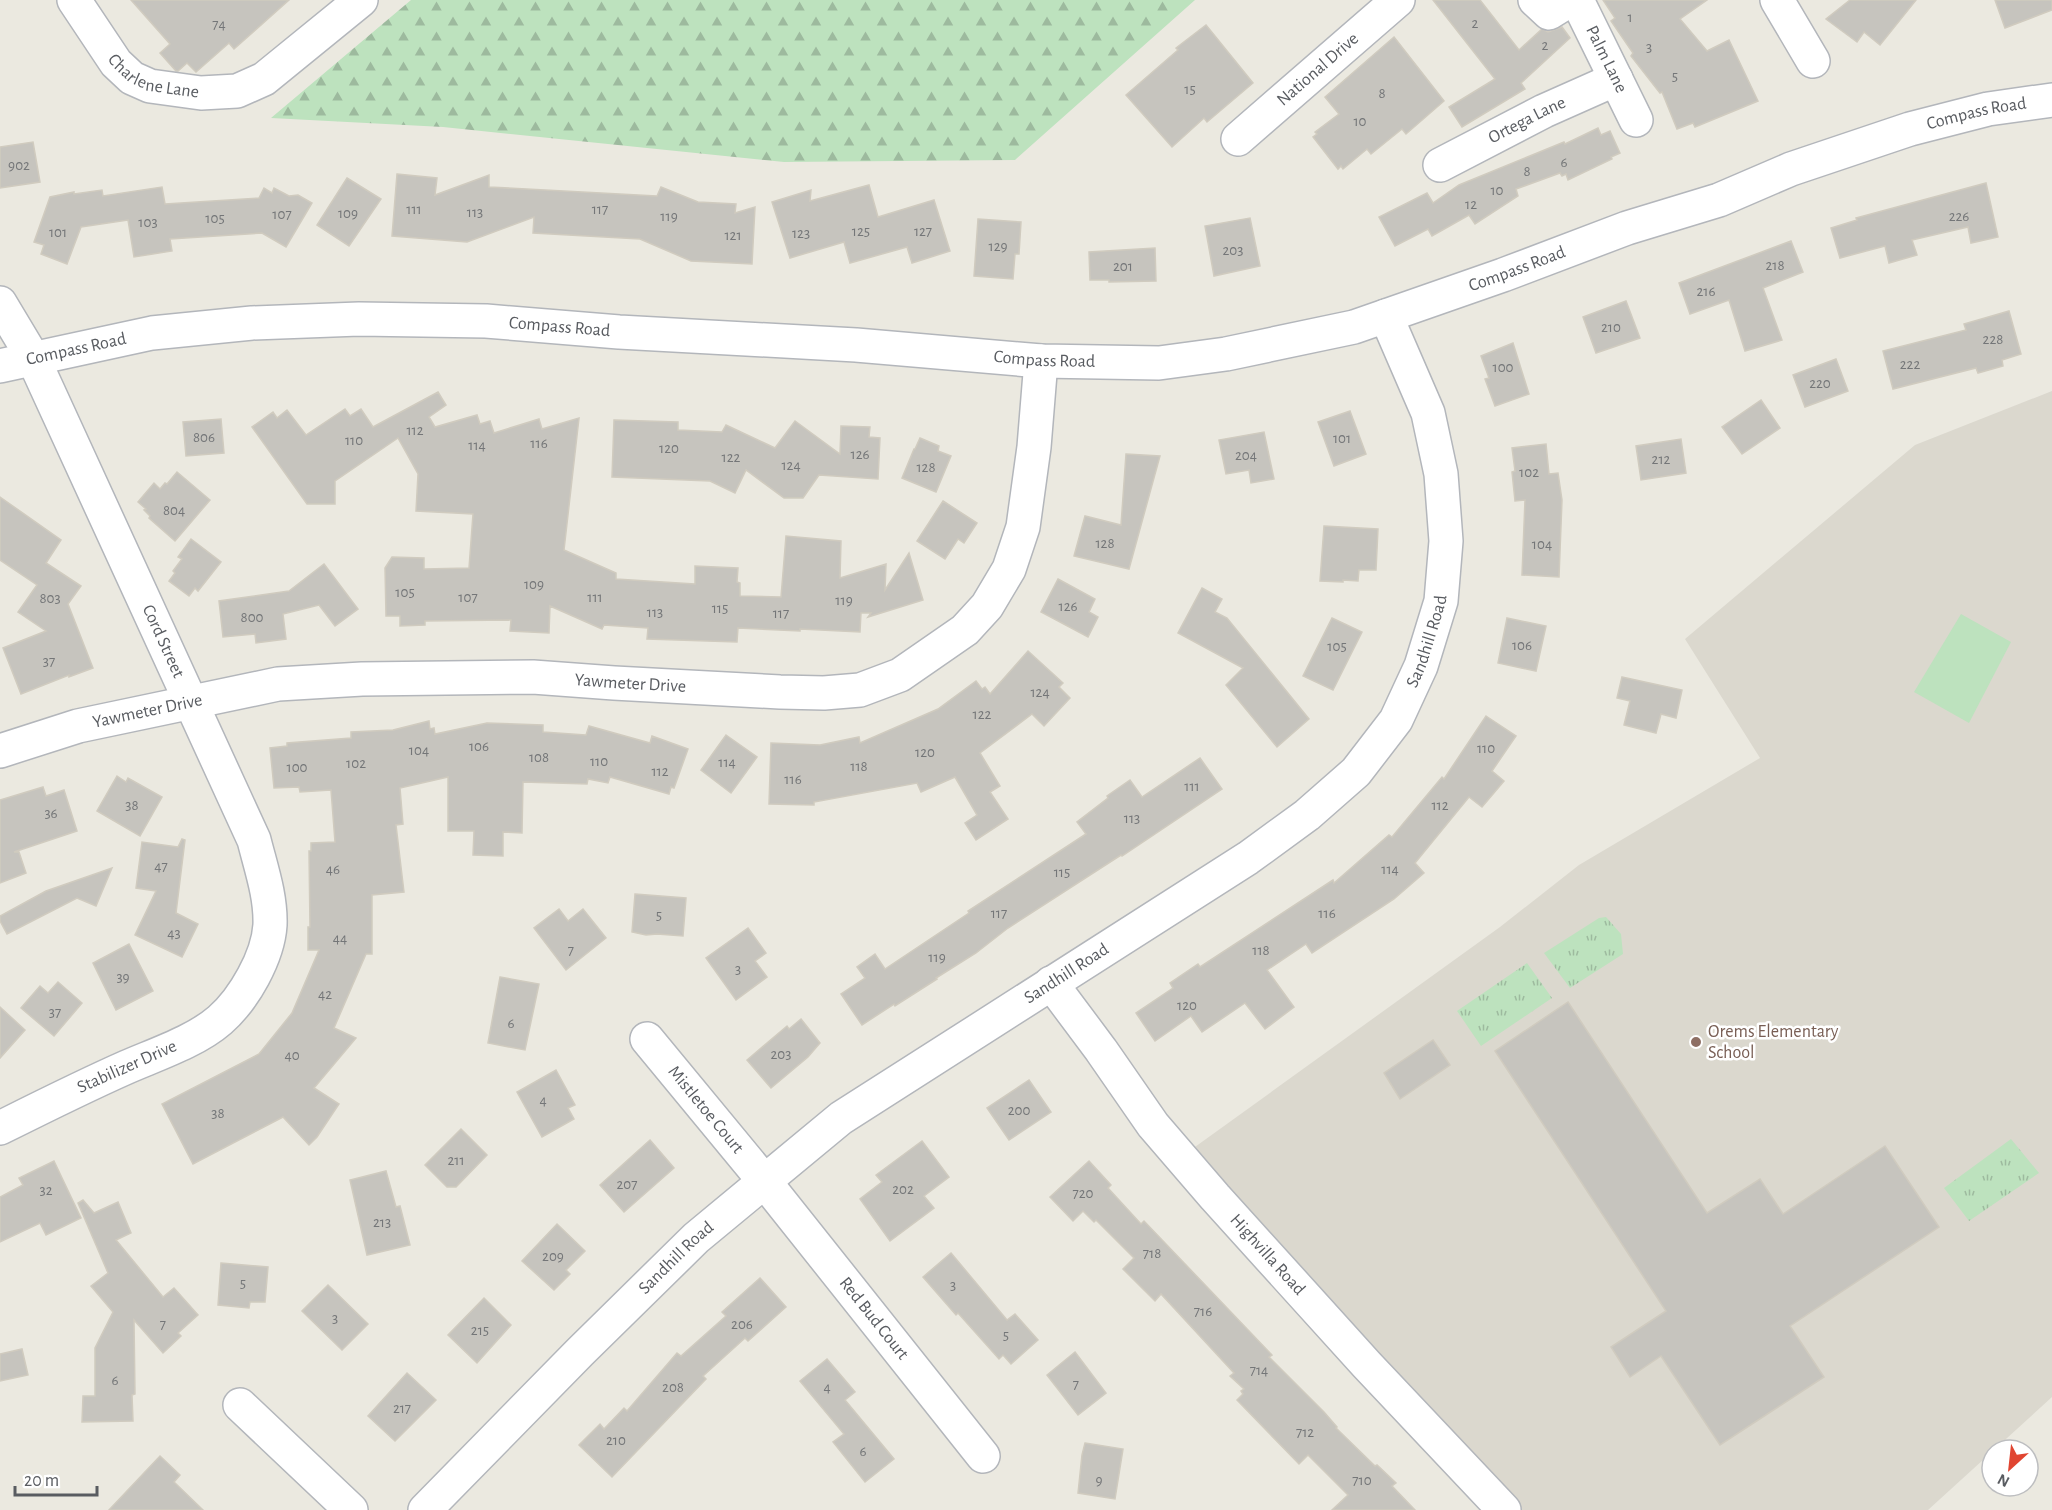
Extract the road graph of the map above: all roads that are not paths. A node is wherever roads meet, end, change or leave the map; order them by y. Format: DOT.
graph roads {
  1 [pos="74,0"];
  2 [pos="361,0"];
  3 [pos="1398,0"];
  4 [pos="1535,0"];
  5 [pos="1570,0"];
  6 [pos="1577,0"];
  7 [pos="1777,0"];
  8 [pos="1813,61"];
  9 [pos="1616,80"];
  10 [pos="2052,100"];
  11 [pos="1636,120"];
  12 [pos="1238,139"];
  13 [pos="1440,165"];
  14 [pos="0,303"];
  15 [pos="1386,316"];
  16 [pos="33,358"];
  17 [pos="1041,361"];
  18 [pos="0,366"];
  19 [pos="191,702"];
  20 [pos="0,751"];
  21 [pos="1051,983"];
  22 [pos="244,993"];
  23 [pos="646,1039"];
  24 [pos="0,1128"];
  25 [pos="765,1182"];
  26 [pos="240,1405"];
  27 [pos="983,1456"];
  28 [pos="351,1510"];
  29 [pos="425,1510"];
  30 [pos="1504,1510"];
  1 -- 2 [label="street, Charlene Lane"];
  3 -- 12 [label="street, National Drive"];
  4 -- 5 [label="street"];
  6 -- 9 [label="street, Palm Lane"];
  7 -- 8 [label="street"];
  9 -- 11 [label="street, Palm Lane"];
  9 -- 13 [label="street, Ortega Lane"];
  10 -- 15 [label="street, Compass Road"];
  14 -- 16 [label="street, Cord Street"];
  15 -- 17 [label="street, Compass Road"];
  15 -- 21 [label="street, Sandhill Road"];
  16 -- 17 [label="street, Compass Road"];
  16 -- 18 [label="street, Compass Road"];
  16 -- 19 [label="street, Cord Street"];
  17 -- 19 [label="street, Yawmeter Drive"];
  19 -- 20 [label="street, Yawmeter Drive"];
  19 -- 22 [label="street, Cord Street"];
  21 -- 25 [label="street, Sandhill Road"];
  21 -- 30 [label="street, Highvilla Road"];
  22 -- 24 [label="street, Stabilizer Drive"];
  23 -- 25 [label="street, Mistletoe Court"];
  25 -- 27 [label="street, Red Bud Court"];
  25 -- 29 [label="street, Sandhill Road"];
  26 -- 28 [label="street"];
}
